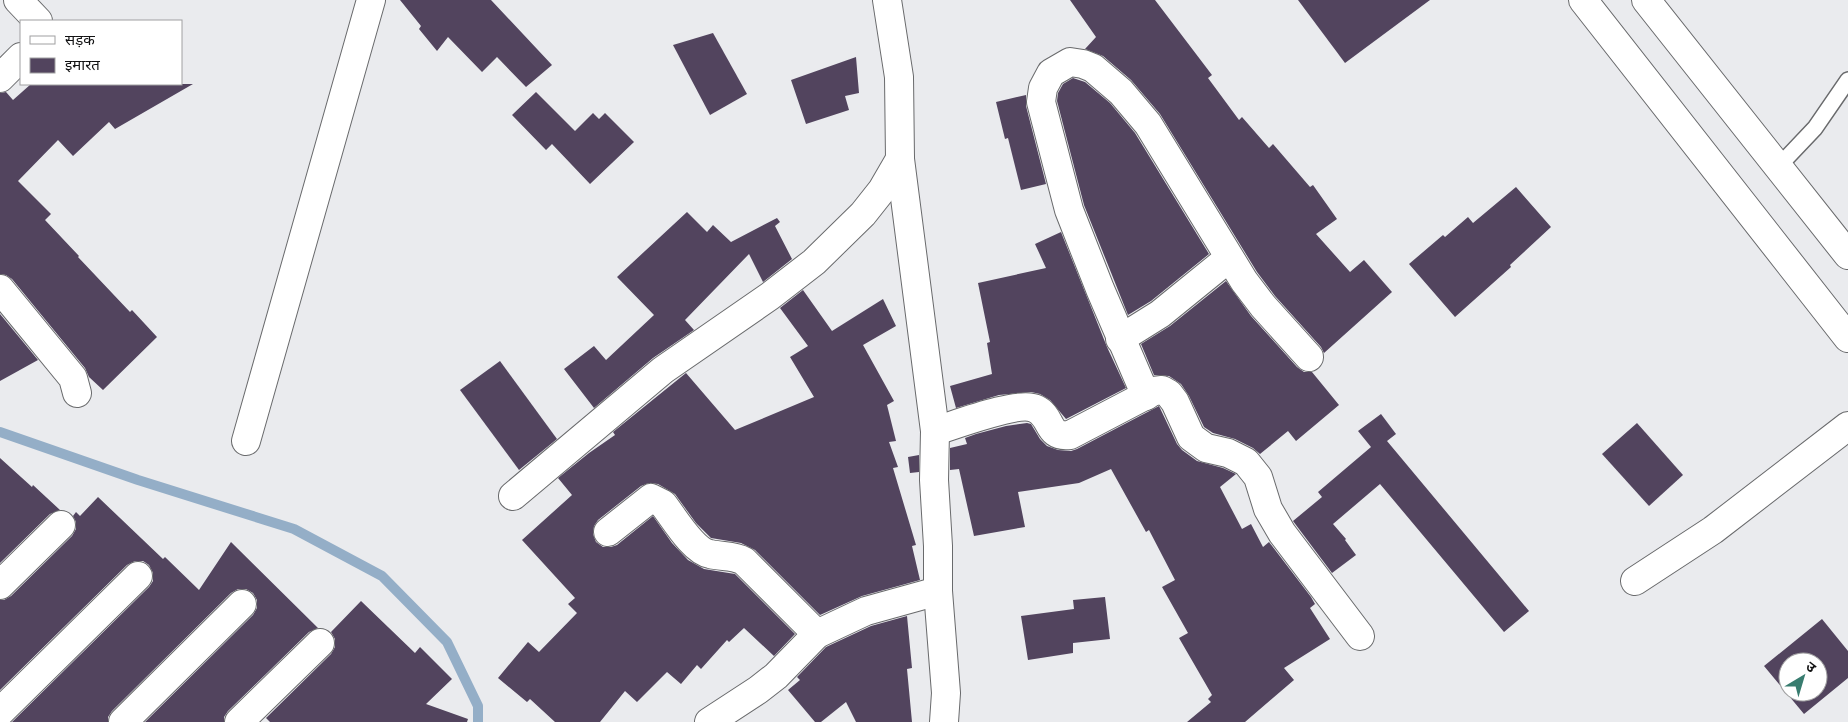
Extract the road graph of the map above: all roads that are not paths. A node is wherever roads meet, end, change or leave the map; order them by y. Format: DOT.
graph roads {
  1 [pos="18,0"];
  2 [pos="371,0"];
  3 [pos="887,0"];
  4 [pos="1583,0"];
  5 [pos="1646,0"];
  6 [pos="37,20"];
  7 [pos="20,57"];
  8 [pos="0,78"];
  9 [pos="1845,88"];
  10 [pos="900,159"];
  11 [pos="1778,167"];
  12 [pos="1848,255"];
  13 [pos="1229,258"];
  14 [pos="0,289"];
  15 [pos="1848,338"];
  16 [pos="1120,339"];
  17 [pos="1309,357"];
  18 [pos="77,393"];
  19 [pos="1146,396"];
  20 [pos="1848,426"];
  21 [pos="935,431"];
  22 [pos="246,441"];
  23 [pos="513,496"];
  24 [pos="61,525"];
  25 [pos="608,532"];
  26 [pos="138,576"];
  27 [pos="1634,581"];
  28 [pos="0,585"];
  29 [pos="938,591"];
  30 [pos="242,604"];
  31 [pos="817,634"];
  32 [pos="1360,636"];
  33 [pos="320,643"];
  34 [pos="0,712"];
  35 [pos="123,722"];
  36 [pos="239,722"];
  37 [pos="709,722"];
  38 [pos="944,722"];
  1 -- 6 [label="street"];
  2 -- 22 [label="street"];
  3 -- 10 [label="street"];
  4 -- 15 [label="street"];
  5 -- 11 [label="street"];
  7 -- 8 [label="street"];
  9 -- 11 [label="lane"];
  10 -- 21 [label="street"];
  10 -- 23 [label="street"];
  11 -- 12 [label="street"];
  13 -- 16 [label="street"];
  13 -- 16 [label="street"];
  13 -- 17 [label="street"];
  14 -- 18 [label="street"];
  16 -- 19 [label="street"];
  19 -- 21 [label="street"];
  19 -- 32 [label="street"];
  20 -- 27 [label="street"];
  21 -- 29 [label="street"];
  24 -- 28 [label="street"];
  25 -- 31 [label="street"];
  26 -- 34 [label="street"];
  29 -- 31 [label="street"];
  29 -- 38 [label="street"];
  30 -- 35 [label="street"];
  31 -- 37 [label="street"];
  33 -- 36 [label="street"];
}
